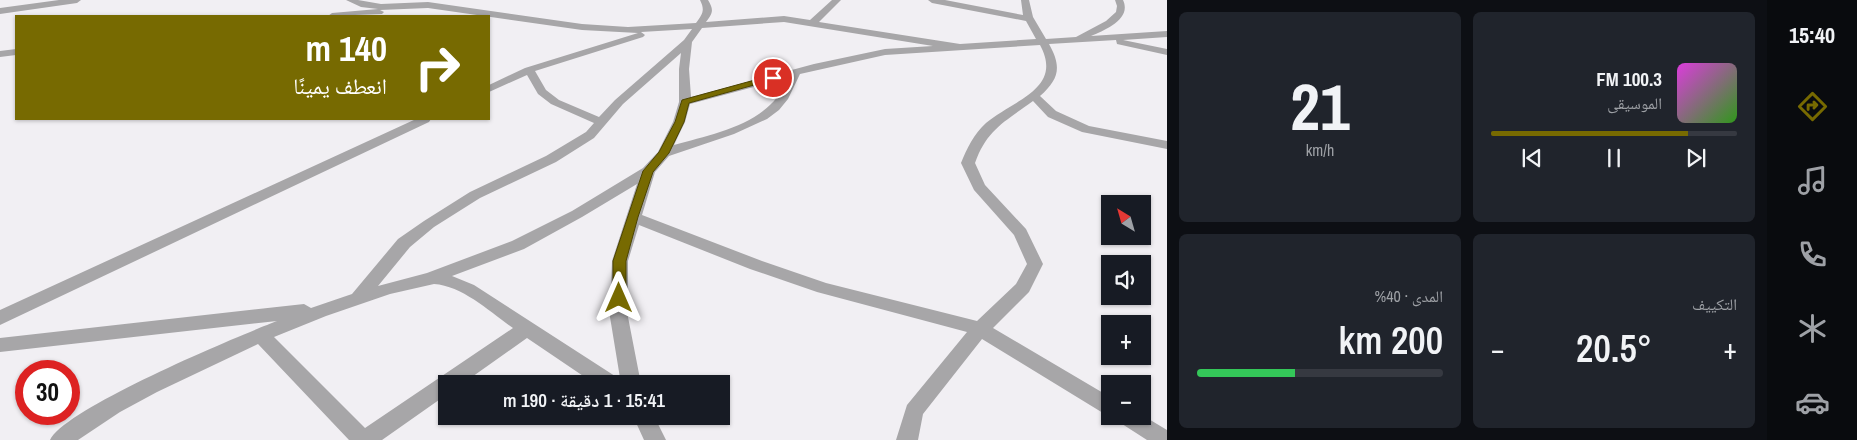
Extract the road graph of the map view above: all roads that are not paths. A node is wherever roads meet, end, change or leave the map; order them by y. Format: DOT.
graph roads {
  1 [pos="77,0"];
  2 [pos="350,0"];
  3 [pos="399,0"];
  4 [pos="449,0"];
  5 [pos="704,0"];
  6 [pos="836,0"];
  7 [pos="932,0"];
  8 [pos="1024,0"];
  9 [pos="1119,0"];
  10 [pos="428,4"];
  11 [pos="381,7"];
  12 [pos="0,11"];
  13 [pos="342,15"];
  14 [pos="1029,19"];
  15 [pos="813,22"];
  16 [pos="700,24"];
  17 [pos="662,29"];
  18 [pos="1167,34"];
  19 [pos="1104,38"];
  20 [pos="1075,40"];
  21 [pos="687,42"];
  22 [pos="1044,42"];
  23 [pos="959,47"];
  24 [pos="15,52"];
  25 [pos="1167,52"];
  26 [pos="0,54"];
  27 [pos="529,70"];
  28 [pos="795,72"];
  29 [pos="490,89"];
  30 [pos="1032,95"];
  31 [pos="685,102"];
  32 [pos="423,120"];
  33 [pos="601,122"];
  34 [pos="1167,145"];
  35 [pos="664,153"];
  36 [pos="648,171"];
  37 [pos="633,217"];
  38 [pos="430,279"];
  39 [pos="358,298"];
  40 [pos="323,308"];
  41 [pos="0,318"];
  42 [pos="526,328"];
  43 [pos="980,330"];
  44 [pos="259,334"];
  45 [pos="0,345"];
  46 [pos="597,375"];
  47 [pos="629,375"];
  48 [pos="1101,402"];
  49 [pos="648,425"];
  50 [pos="1141,425"];
  51 [pos="61,440"];
  52 [pos="364,440"];
  53 [pos="655,440"];
  54 [pos="907,440"];
  55 [pos="1165,440"];
  1 -- 12 [label="street"];
  2 -- 11 [label="street"];
  3 -- 11 [label="street"];
  4 -- 10 [label="street"];
  5 -- 16 [label="street"];
  6 -- 15 [label="street"];
  7 -- 14 [label="street"];
  8 -- 14 [label="street"];
  9 -- 20 [label="street"];
  10 -- 11 [label="street"];
  10 -- 13 [label="street"];
  10 -- 17 [label="street"];
  14 -- 22 [label="street"];
  15 -- 16 [label="street"];
  15 -- 23 [label="street"];
  16 -- 17 [label="street"];
  16 -- 21 [label="street"];
  17 -- 27 [label="street"];
  18 -- 19 [label="street"];
  19 -- 20 [label="street"];
  19 -- 25 [label="street"];
  20 -- 22 [label="street"];
  21 -- 31 [label="street"];
  21 -- 33 [label="street"];
  22 -- 23 [label="street"];
  22 -- 30 [label="street"];
  23 -- 28 [label="street"];
  24 -- 26 [label="street"];
  27 -- 29 [label="street"];
  27 -- 33 [label="street"];
  28 -- 31 [label="street"];
  28 -- 35 [label="street"];
  30 -- 34 [label="street"];
  30 -- 43 [label="street"];
  31 -- 35 [label="street"];
  32 -- 41 [label="street"];
  33 -- 39 [label="street"];
  35 -- 36 [label="street"];
  36 -- 37 [label="street"];
  36 -- 38 [label="street"];
  37 -- 43 [label="street"];
  37 -- 47 [label="street"];
  38 -- 39 [label="street"];
  38 -- 42 [label="street"];
  39 -- 40 [label="street"];
  40 -- 44 [label="street"];
  40 -- 45 [label="street"];
  42 -- 46 [label="street"];
  42 -- 52 [label="street"];
  43 -- 48 [label="street"];
  43 -- 54 [label="street"];
  44 -- 51 [label="street"];
  44 -- 52 [label="street"];
  49 -- 53 [label="street"];
  50 -- 55 [label="street"];
}
